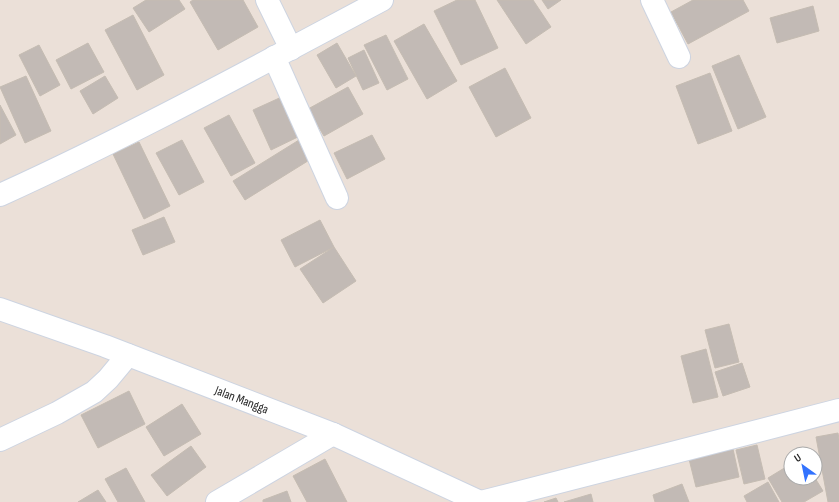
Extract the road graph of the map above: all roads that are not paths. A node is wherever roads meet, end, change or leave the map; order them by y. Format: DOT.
graph roads {
  1 [pos="267,0"];
  2 [pos="382,0"];
  3 [pos="652,0"];
  4 [pos="282,53"];
  5 [pos="679,57"];
  6 [pos="0,195"];
  7 [pos="338,198"];
  8 [pos="0,309"];
  9 [pos="128,355"];
  10 [pos="839,410"];
  11 [pos="333,434"];
  12 [pos="0,440"];
  13 [pos="217,502"];
  14 [pos="480,502"];
  1 -- 4 [label="street"];
  2 -- 4 [label="street"];
  3 -- 5 [label="street"];
  4 -- 6 [label="street"];
  4 -- 7 [label="street"];
  8 -- 9 [label="street, Jalan Mangga"];
  9 -- 11 [label="street, Jalan Mangga"];
  9 -- 12 [label="street"];
  10 -- 14 [label="street"];
  11 -- 13 [label="street"];
  11 -- 14 [label="street, Jalan Mangga"];
}
